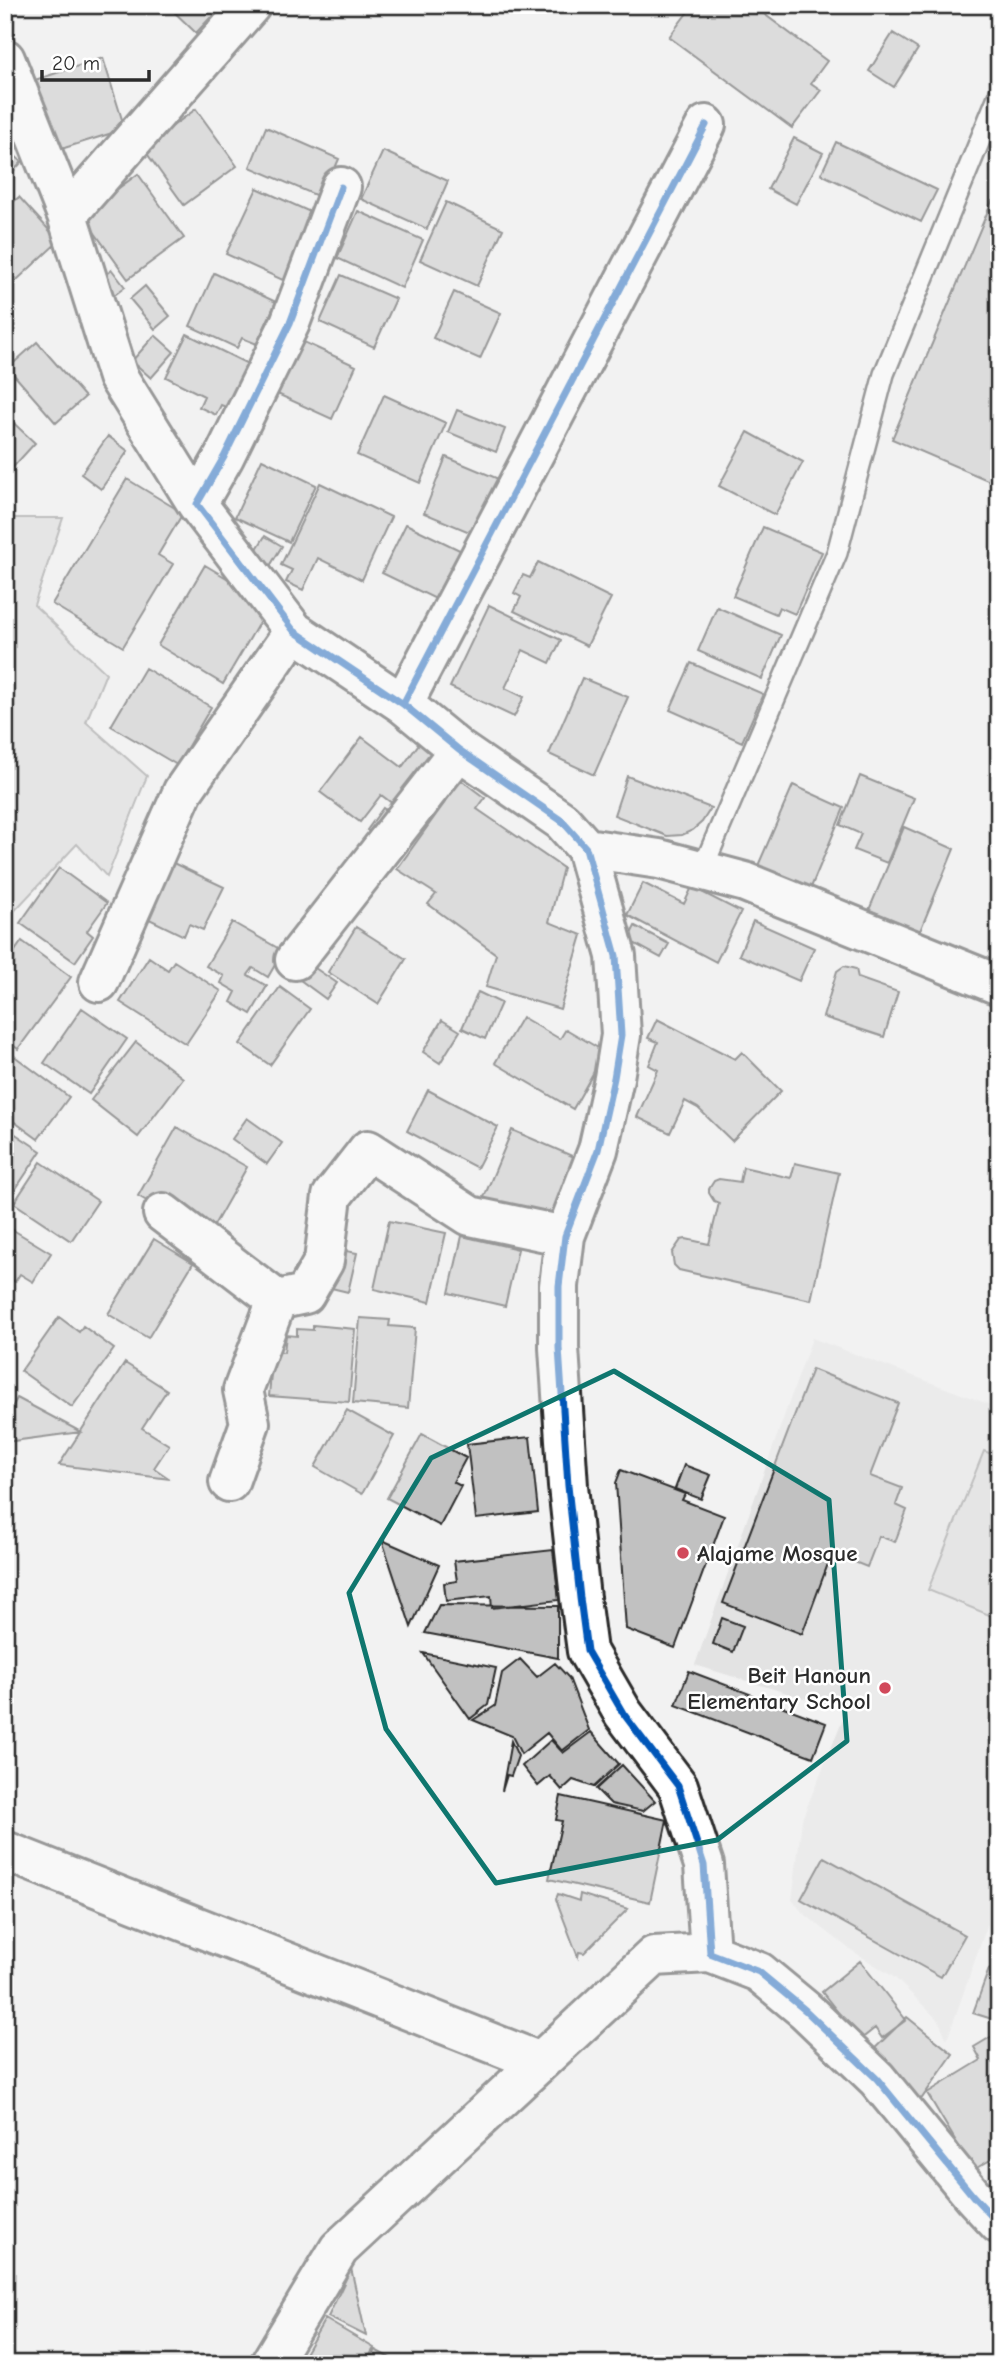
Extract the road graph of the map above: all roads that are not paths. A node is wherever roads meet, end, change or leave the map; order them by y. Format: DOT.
graph roads {
  1 [pos="251,5"];
  2 [pos="5,59"];
  3 [pos="999,94"];
  4 [pos="706,125"];
  5 [pos="341,187"];
  6 [pos="67,215"];
  7 [pos="197,504"];
  8 [pos="294,631"];
  9 [pos="403,704"];
  10 [pos="459,750"];
  11 [pos="586,848"];
  12 [pos="702,870"];
  13 [pos="295,960"];
  14 [pos="99,982"];
  15 [pos="999,985"];
  16 [pos="163,1213"];
  17 [pos="565,1236"];
  18 [pos="277,1300"];
  19 [pos="229,1482"];
  20 [pos="5,1852"];
  21 [pos="710,1953"];
  22 [pos="540,2062"];
  23 [pos="999,2224"];
  24 [pos="270,2364"];
  1 -- 6 [label="street"];
  2 -- 6 [label="street"];
  3 -- 12 [label="lane"];
  4 -- 9 [label="street"];
  5 -- 7 [label="street"];
  6 -- 7 [label="street"];
  7 -- 8 [label="street"];
  8 -- 9 [label="street"];
  8 -- 14 [label="street"];
  9 -- 10 [label="street"];
  10 -- 11 [label="street"];
  10 -- 13 [label="street"];
  11 -- 12 [label="street"];
  11 -- 17 [label="street"];
  12 -- 15 [label="street"];
  16 -- 18 [label="street"];
  17 -- 18 [label="street"];
  17 -- 21 [label="street"];
  18 -- 19 [label="street"];
  20 -- 22 [label="street"];
  21 -- 22 [label="street"];
  21 -- 23 [label="street"];
  22 -- 24 [label="street"];
}
